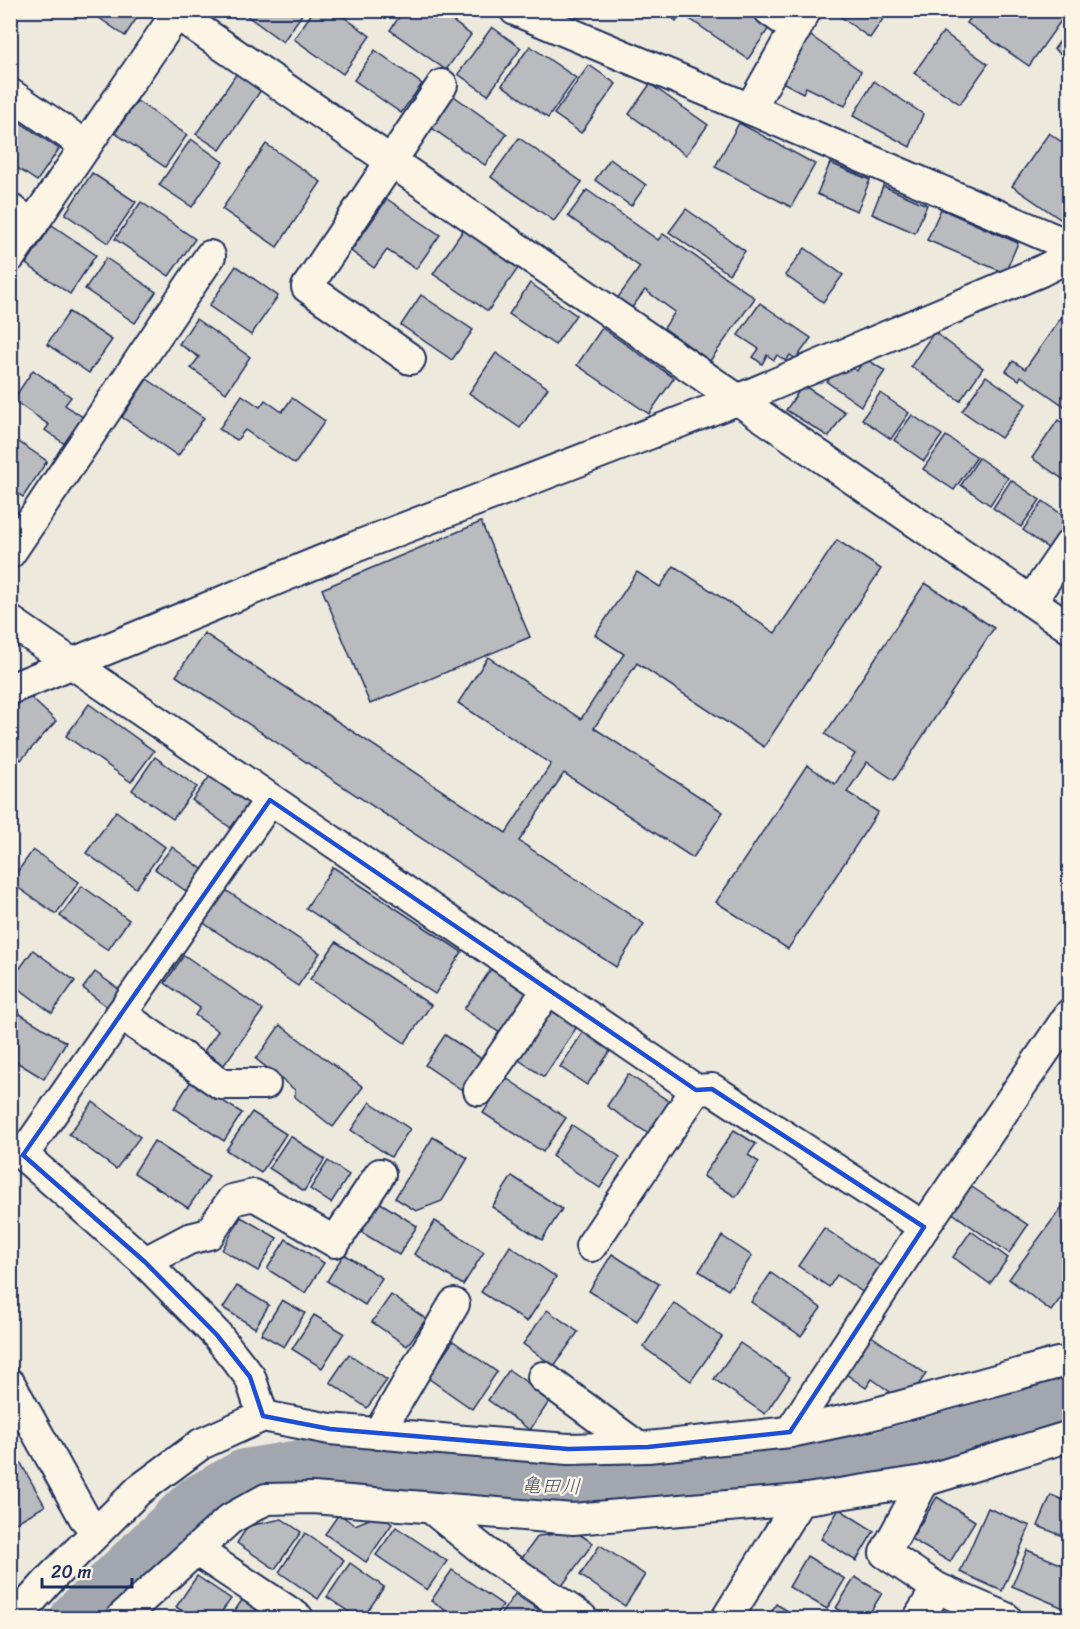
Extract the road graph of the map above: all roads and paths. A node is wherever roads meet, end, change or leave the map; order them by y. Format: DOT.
graph roads {
  1 [pos="515,10"];
  2 [pos="769,10"];
  3 [pos="176,12"];
  4 [pos="801,20"];
  5 [pos="442,85"];
  6 [pos="10,94"];
  7 [pos="750,109"];
  8 [pos="86,147"];
  9 [pos="392,162"];
  10 [pos="22,216"];
  11 [pos="1070,246"];
  12 [pos="210,256"];
  13 [pos="1070,256"];
  14 [pos="10,257"];
  15 [pos="410,359"];
  16 [pos="737,400"];
  17 [pos="1070,544"];
  18 [pos="10,553"];
  19 [pos="1031,601"];
  20 [pos="10,621"];
  21 [pos="1070,628"];
  22 [pos="69,663"];
  23 [pos="10,689"];
  24 [pos="270,800"];
  25 [pos="548,989"];
  26 [pos="121,1014"];
  27 [pos="1070,1014"];
  28 [pos="265,1084"];
  29 [pos="479,1090"];
  30 [pos="696,1090"];
  31 [pos="17,1151"];
  32 [pos="380,1174"];
  33 [pos="924,1227"];
  34 [pos="591,1246"];
  35 [pos="145,1262"];
  36 [pos="454,1304"];
  37 [pos="1070,1362"];
  38 [pos="543,1377"];
  39 [pos="10,1384"];
  40 [pos="262,1416"];
  41 [pos="790,1432"];
  42 [pos="378,1434"];
  43 [pos="1070,1436"];
  44 [pos="638,1447"];
  45 [pos="924,1480"];
  46 [pos="800,1500"];
  47 [pos="431,1508"];
  48 [pos="97,1532"];
  49 [pos="196,1550"];
  50 [pos="938,1588"];
  51 [pos="15,1618"];
  52 [pos="121,1618"];
  53 [pos="298,1618"];
  54 [pos="582,1618"];
  55 [pos="726,1618"];
  56 [pos="919,1618"];
  57 [pos="1006,1618"];
  1 -- 7 [label="street"];
  2 -- 4 [label="street"];
  3 -- 8 [label="street"];
  3 -- 9 [label="street"];
  4 -- 7 [label="street"];
  5 -- 9 [label="street"];
  6 -- 8 [label="street"];
  7 -- 11 [label="street"];
  8 -- 10 [label="street"];
  9 -- 15 [label="street"];
  9 -- 16 [label="street"];
  10 -- 14 [label="street"];
  12 -- 18 [label="street"];
  13 -- 16 [label="street"];
  16 -- 19 [label="street"];
  16 -- 22 [label="street"];
  17 -- 19 [label="street"];
  19 -- 21 [label="street"];
  20 -- 22 [label="street"];
  22 -- 23 [label="street"];
  22 -- 24 [label="street"];
  24 -- 25 [label="street"];
  24 -- 26 [label="street"];
  25 -- 29 [label="street"];
  25 -- 30 [label="street"];
  26 -- 28 [label="street"];
  26 -- 31 [label="street"];
  27 -- 33 [label="street"];
  30 -- 33 [label="street"];
  30 -- 34 [label="street"];
  31 -- 35 [label="street"];
  32 -- 35 [label="street"];
  33 -- 41 [label="street"];
  35 -- 40 [label="street"];
  36 -- 42 [label="street"];
  37 -- 41 [label="street"];
  38 -- 44 [label="street"];
  39 -- 48 [label="street"];
  40 -- 42 [label="street"];
  40 -- 48 [label="street"];
  41 -- 44 [label="street"];
  42 -- 44 [label="street"];
  43 -- 45 [label="street"];
  45 -- 46 [label="street"];
  45 -- 50 [label="street"];
  46 -- 47 [label="street"];
  46 -- 55 [label="street"];
  47 -- 49 [label="street"];
  47 -- 54 [label="street"];
  48 -- 51 [label="street"];
  49 -- 52 [label="street"];
  49 -- 53 [label="street"];
  50 -- 56 [label="street"];
  50 -- 57 [label="street"];
}
